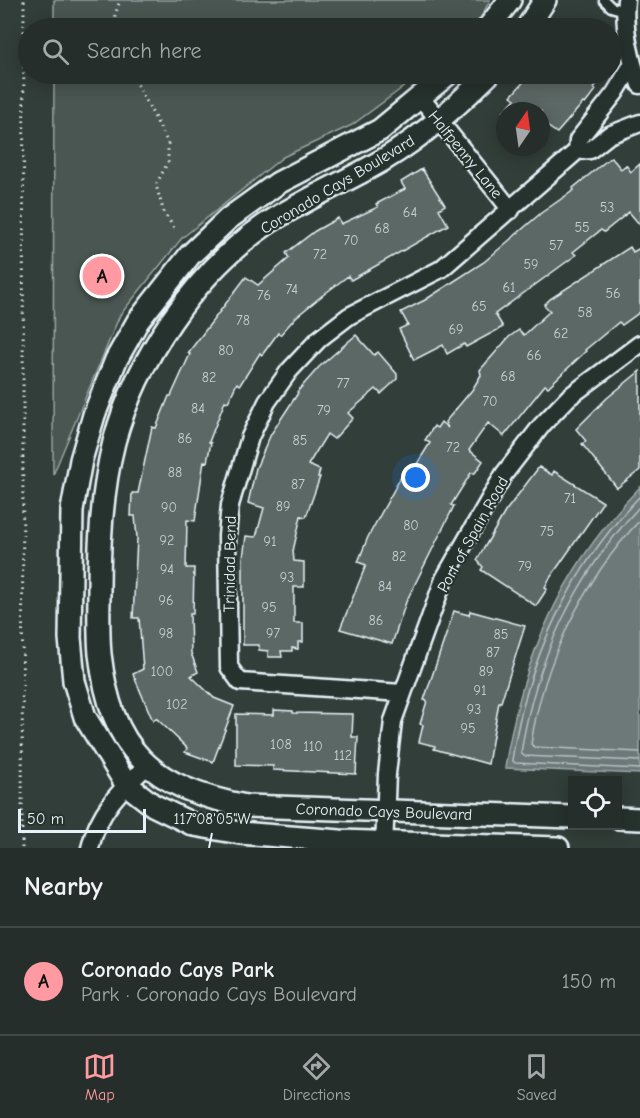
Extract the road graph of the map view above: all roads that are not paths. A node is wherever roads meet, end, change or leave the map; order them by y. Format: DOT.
graph roads {
  1 [pos="510,0"];
  2 [pos="545,0"];
  3 [pos="604,0"];
  4 [pos="625,5"];
  5 [pos="496,18"];
  6 [pos="533,18"];
  7 [pos="632,65"];
  8 [pos="622,81"];
  9 [pos="437,84"];
  10 [pos="478,84"];
  11 [pos="620,84"];
  12 [pos="640,85"];
  13 [pos="421,98"];
  14 [pos="438,120"];
  15 [pos="640,123"];
  16 [pos="577,151"];
  17 [pos="511,210"];
  18 [pos="640,344"];
  19 [pos="402,693"];
  20 [pos="147,766"];
  21 [pos="126,784"];
  22 [pos="387,811"];
  23 [pos="568,817"];
  24 [pos="622,818"];
  25 [pos="640,819"];
  26 [pos="384,845"];
  27 [pos="90,848"];
  28 [pos="558,848"];
  1 -- 5 [label="street"];
  2 -- 6 [label="street"];
  3 -- 4 [label="lane"];
  4 -- 7 [label="street"];
  7 -- 8 [label="street, Trinidad Bend"];
  7 -- 12 [label="street"];
  9 -- 13 [label="street, Coronado Cays Boulevard"];
  10 -- 14 [label="street, Coronado Cays Boulevard"];
  11 -- 16 [label="street, Trinidad Bend"];
  13 -- 14 [label="street, Halfpenny Lane"];
  13 -- 21 [label="street, Coronado Cays Boulevard"];
  14 -- 17 [label="street, Halfpenny Lane"];
  14 -- 20 [label="street, Coronado Cays Boulevard"];
  15 -- 16 [label="street, Trinidad Bend"];
  16 -- 17 [label="street, Trinidad Bend"];
  17 -- 19 [label="street, Trinidad Bend"];
  18 -- 19 [label="street, Port of Spain Road"];
  19 -- 22 [label="street, Port of Spain Road"];
  20 -- 21 [label="street"];
  20 -- 22 [label="street, Coronado Cays Boulevard"];
  21 -- 26 [label="street, Coronado Cays Boulevard"];
  21 -- 27 [label="street"];
  22 -- 23 [label="street, Coronado Cays Boulevard"];
  22 -- 26 [label="street, Port of Spain Road"];
  24 -- 25 [label="street"];
  26 -- 28 [label="street, Coronado Cays Boulevard"];
}
